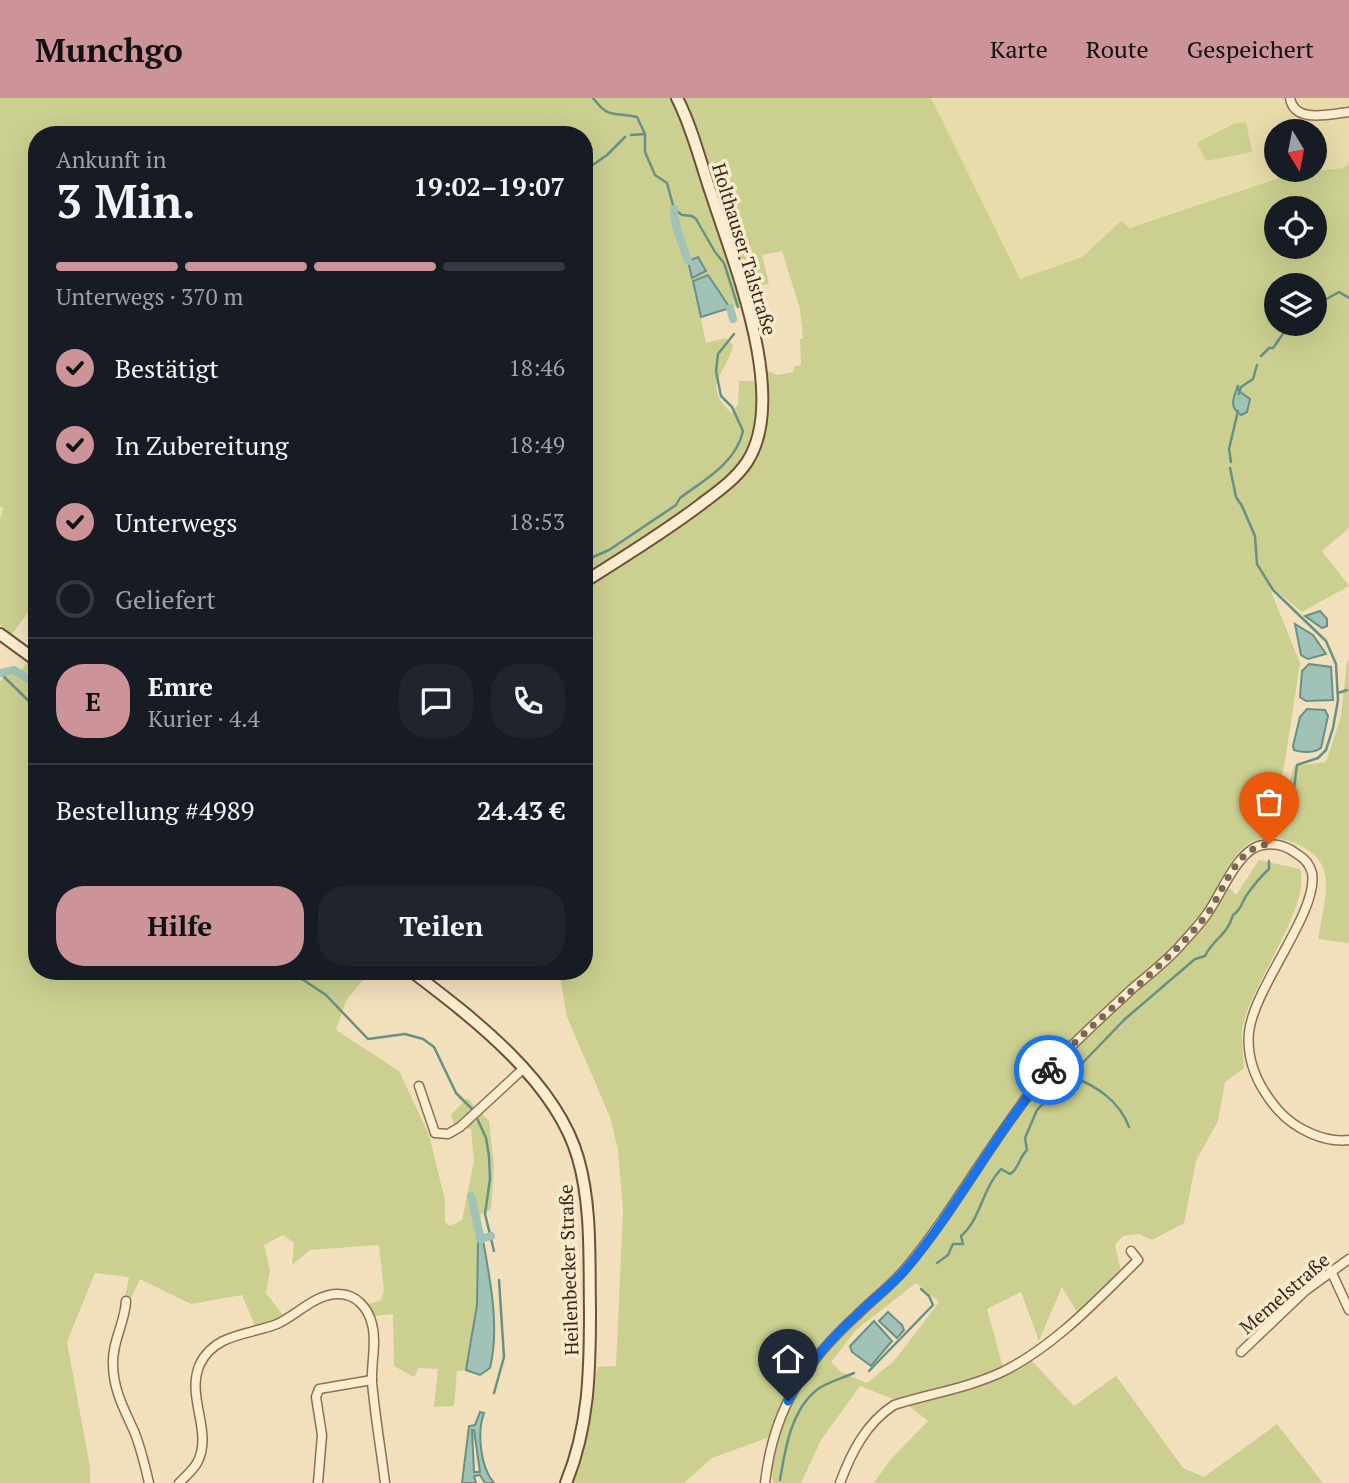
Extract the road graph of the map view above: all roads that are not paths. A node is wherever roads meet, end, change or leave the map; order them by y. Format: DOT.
graph roads {
  1 [pos="677,98"];
  2 [pos="1290,98"];
  3 [pos="1349,112"];
  4 [pos="593,576"];
  5 [pos="0,634"];
  6 [pos="28,654"];
  7 [pos="422,980"];
  8 [pos="523,1069"];
  9 [pos="419,1086"];
  10 [pos="1349,1140"];
  11 [pos="1131,1251"];
  12 [pos="1349,1259"];
  13 [pos="1331,1271"];
  14 [pos="126,1301"];
  15 [pos="1349,1310"];
  16 [pos="1241,1352"];
  17 [pos="372,1380"];
  18 [pos="149,1483"];
  19 [pos="179,1483"];
  20 [pos="317,1483"];
  21 [pos="385,1483"];
  22 [pos="566,1483"];
  23 [pos="765,1483"];
  24 [pos="840,1483"];
  1 -- 4 [label="main road, Holthauser Talstraße"];
  2 -- 3 [label="street"];
  5 -- 6 [label="main road"];
  7 -- 8 [label="main road, Heilenbecker Straße"];
  8 -- 9 [label="street"];
  8 -- 22 [label="main road, Heilenbecker Straße"];
  10 -- 23 [label="street"];
  11 -- 24 [label="street"];
  12 -- 13 [label="street, Memelstraße"];
  13 -- 15 [label="street"];
  13 -- 16 [label="street, Memelstraße"];
  14 -- 18 [label="street"];
  17 -- 19 [label="street"];
  17 -- 20 [label="street"];
  17 -- 21 [label="street"];
}
